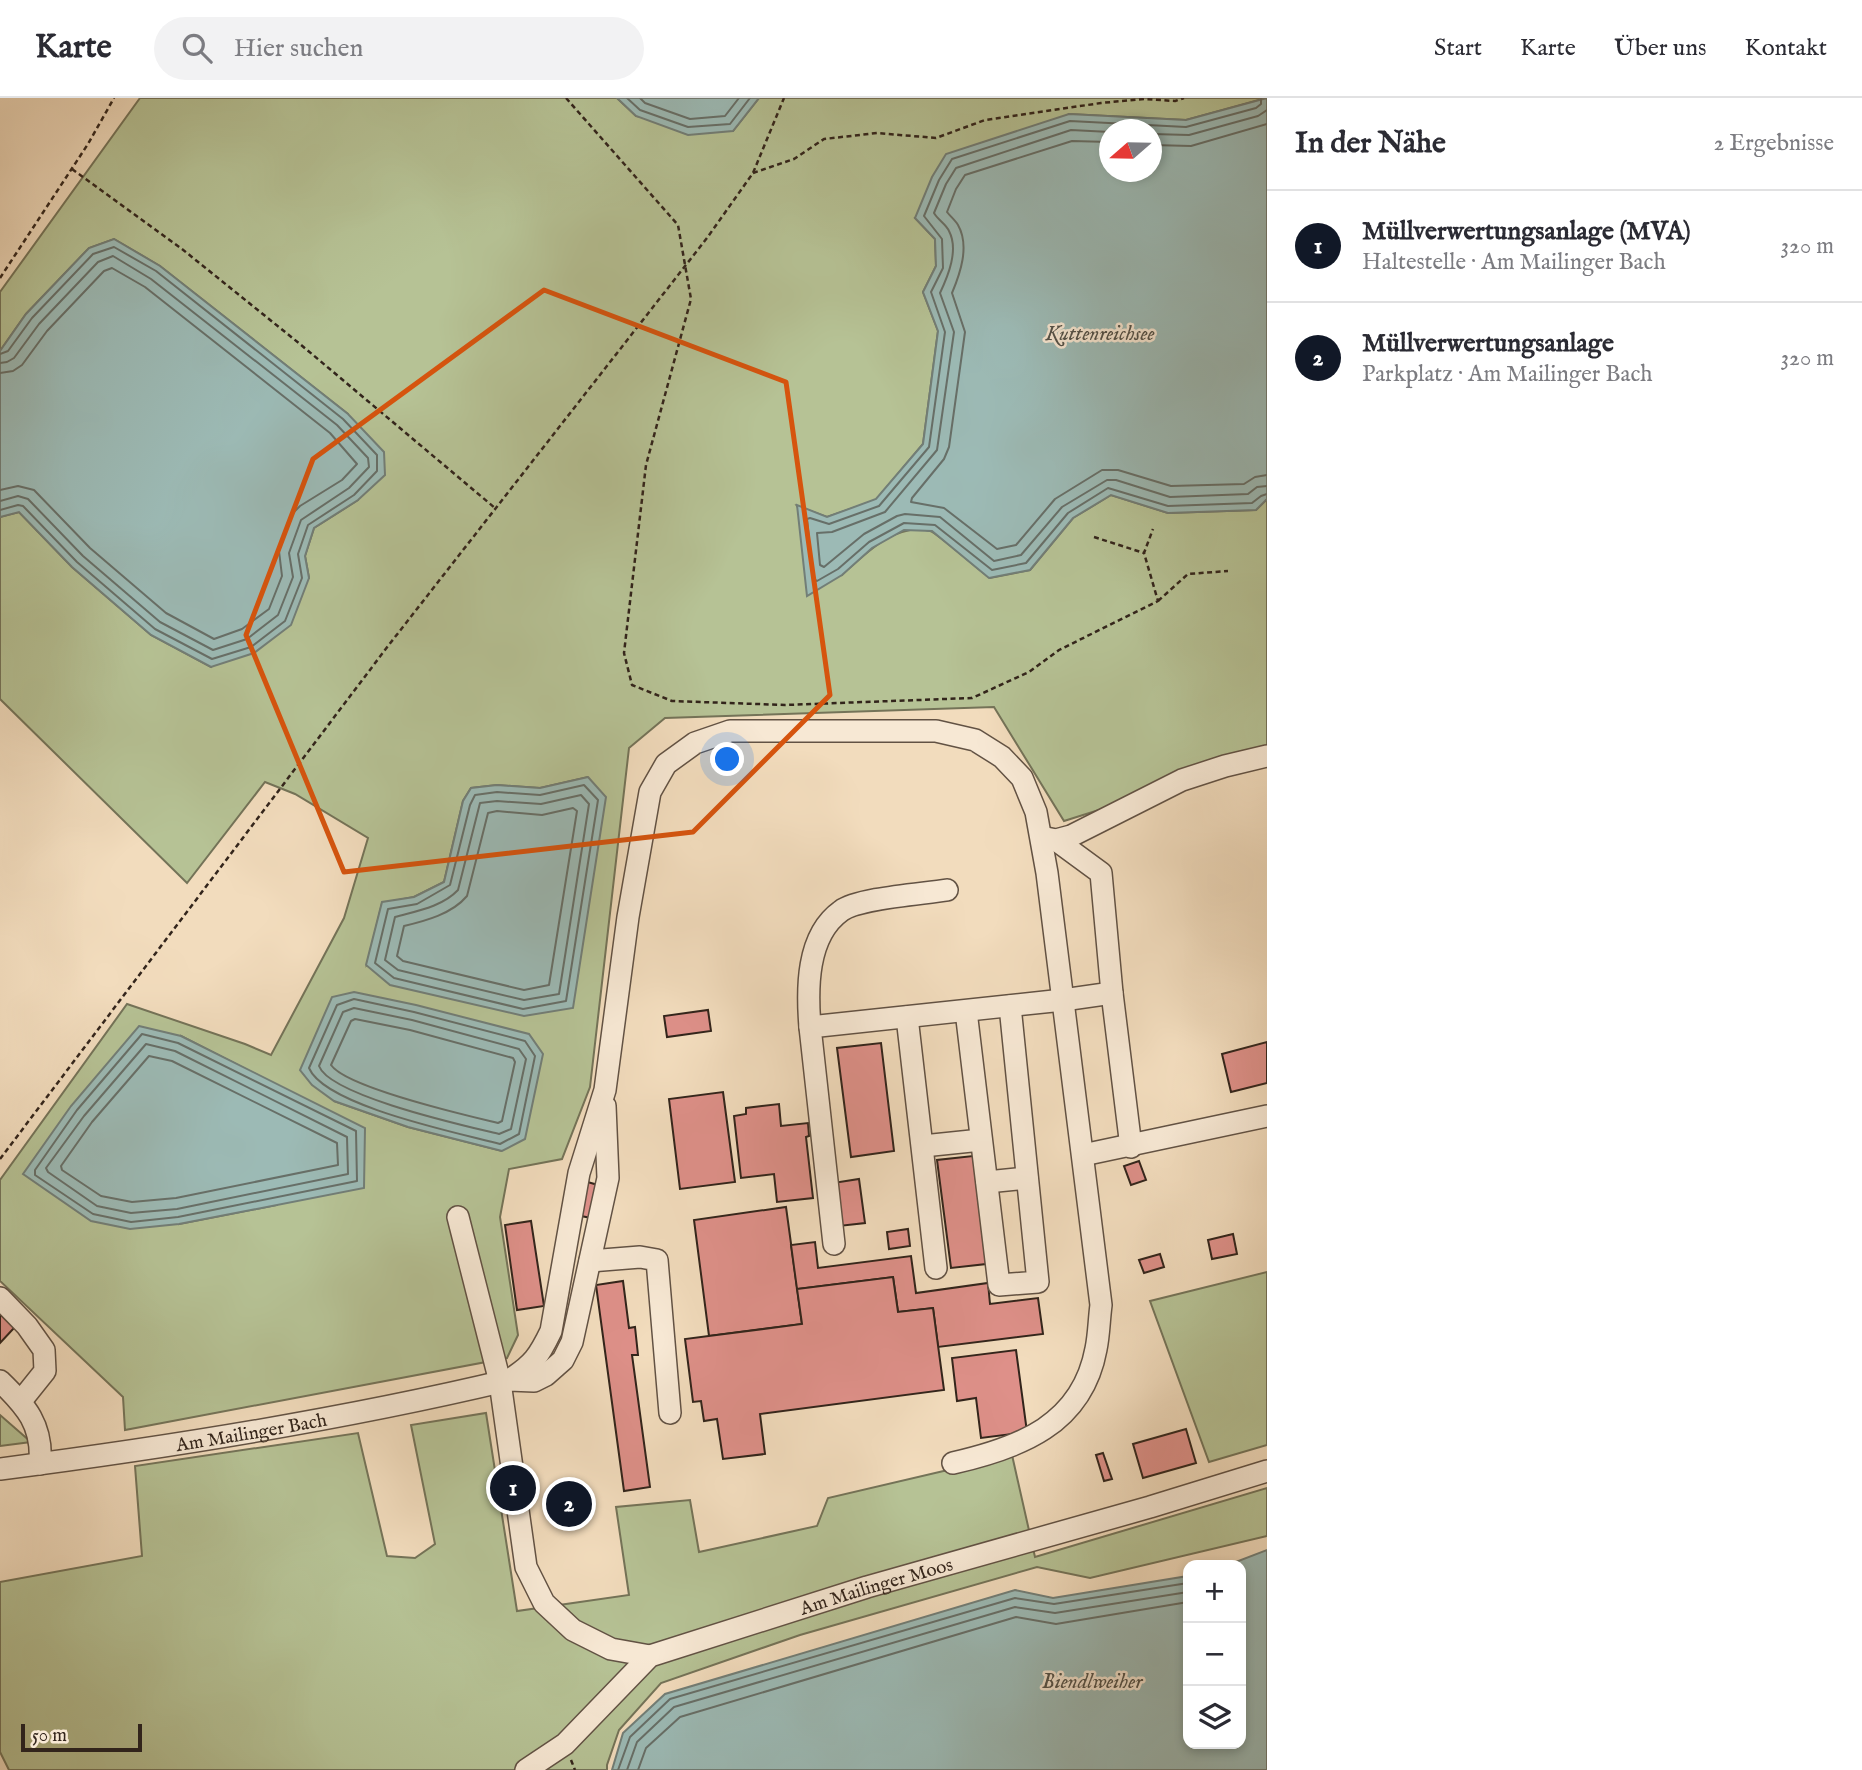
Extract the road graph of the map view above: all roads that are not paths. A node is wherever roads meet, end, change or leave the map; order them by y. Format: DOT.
graph roads {
  1 [pos="1267,756"];
  2 [pos="1048,838"];
  3 [pos="947,890"];
  4 [pos="1112,993"];
  5 [pos="1063,1000"];
  6 [pos="1010,1006"];
  7 [pos="966,1011"];
  8 [pos="907,1017"];
  9 [pos="810,1027"];
  10 [pos="605,1090"];
  11 [pos="1267,1116"];
  12 [pos="981,1140"];
  13 [pos="923,1146"];
  14 [pos="1132,1147"];
  15 [pos="1083,1155"];
  16 [pos="1027,1178"];
  17 [pos="987,1182"];
  18 [pos="458,1217"];
  19 [pos="834,1244"];
  20 [pos="590,1261"];
  21 [pos="936,1268"];
  22 [pos="0,1298"];
  23 [pos="0,1381"];
  24 [pos="504,1381"];
  25 [pos="21,1401"];
  26 [pos="670,1413"];
  27 [pos="953,1463"];
  28 [pos="40,1464"];
  29 [pos="0,1469"];
  30 [pos="1267,1471"];
  31 [pos="650,1656"];
  32 [pos="526,1770"];
  1 -- 2 [label="street"];
  2 -- 4 [label="street"];
  2 -- 5 [label="street"];
  2 -- 10 [label="street"];
  3 -- 9 [label="street"];
  4 -- 5 [label="street"];
  4 -- 14 [label="street"];
  5 -- 6 [label="street"];
  5 -- 15 [label="street"];
  6 -- 7 [label="street"];
  6 -- 16 [label="street"];
  7 -- 8 [label="street"];
  7 -- 12 [label="street"];
  8 -- 9 [label="street"];
  8 -- 13 [label="street"];
  9 -- 19 [label="street"];
  10 -- 20 [label="street, Am Mailinger Bach"];
  10 -- 24 [label="street"];
  11 -- 14 [label="street"];
  12 -- 13 [label="street"];
  12 -- 17 [label="street"];
  13 -- 21 [label="street"];
  14 -- 15 [label="street"];
  15 -- 27 [label="street"];
  16 -- 17 [label="street"];
  16 -- 17 [label="street"];
  18 -- 24 [label="street"];
  20 -- 24 [label="street, Am Mailinger Bach"];
  20 -- 26 [label="street"];
  22 -- 25 [label="street"];
  23 -- 25 [label="street"];
  24 -- 28 [label="street, Am Mailinger Bach"];
  24 -- 31 [label="street"];
  25 -- 28 [label="street"];
  28 -- 29 [label="street, Am Mailinger Bach"];
  30 -- 31 [label="street, Am Mailinger Moos"];
  31 -- 32 [label="street, Am Mailinger Moos"];
}
